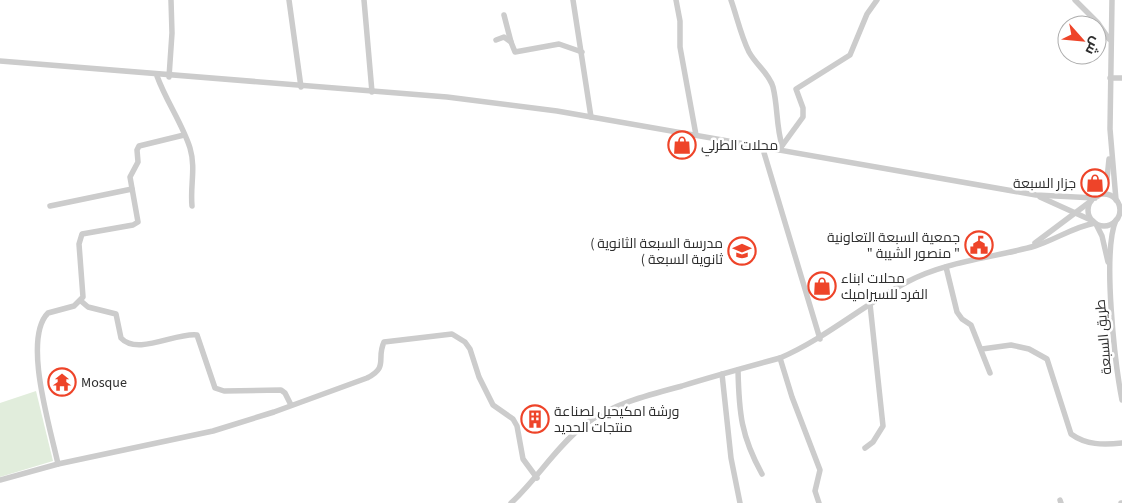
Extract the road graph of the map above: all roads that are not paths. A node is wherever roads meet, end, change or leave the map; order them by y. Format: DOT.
graph roads {
  1 [pos="171,0"];
  2 [pos="289,0"];
  3 [pos="364,0"];
  4 [pos="573,0"];
  5 [pos="676,0"];
  6 [pos="731,0"];
  7 [pos="877,0"];
  8 [pos="1076,0"];
  9 [pos="1112,0"];
  10 [pos="504,15"];
  11 [pos="496,40"];
  12 [pos="1110,40"];
  13 [pos="511,42"];
  14 [pos="582,52"];
  15 [pos="0,61"];
  16 [pos="157,76"];
  17 [pos="169,76"];
  18 [pos="1110,78"];
  19 [pos="1122,78"];
  20 [pos="301,87"];
  21 [pos="372,92"];
  22 [pos="590,117"];
  23 [pos="184,135"];
  24 [pos="696,135"];
  25 [pos="762,146"];
  26 [pos="781,148"];
  27 [pos="1110,150"];
  28 [pos="132,189"];
  29 [pos="1036,196"];
  30 [pos="1095,198"];
  31 [pos="1118,202"];
  32 [pos="50,206"];
  33 [pos="192,206"];
  34 [pos="1075,213"];
  35 [pos="1118,218"];
  36 [pos="1094,223"];
  37 [pos="1028,248"];
  38 [pos="946,267"];
  39 [pos="1110,272"];
  40 [pos="81,301"];
  41 [pos="870,304"];
  42 [pos="820,339"];
  43 [pos="982,349"];
  44 [pos="780,358"];
  45 [pos="738,370"];
  46 [pos="990,373"];
  47 [pos="1120,373"];
  48 [pos="722,374"];
  49 [pos="1122,400"];
  50 [pos="292,405"];
  51 [pos="1122,444"];
  52 [pos="865,448"];
  53 [pos="58,464"];
  54 [pos="762,474"];
  55 [pos="537,478"];
  56 [pos="0,480"];
  57 [pos="511,503"];
  58 [pos="740,503"];
  59 [pos="818,503"];
  1 -- 17 [label="street"];
  2 -- 20 [label="street"];
  3 -- 21 [label="street"];
  4 -- 14 [label="street"];
  5 -- 24 [label="street"];
  6 -- 26 [label="street"];
  7 -- 26 [label="street"];
  8 -- 12 [label="street"];
  9 -- 12 [label="street"];
  10 -- 13 [label="street"];
  11 -- 13 [label="street"];
  12 -- 18 [label="street"];
  13 -- 14 [label="street"];
  14 -- 22 [label="street"];
  15 -- 16 [label="street"];
  16 -- 17 [label="street"];
  16 -- 23 [label="street"];
  17 -- 20 [label="street"];
  18 -- 19 [label="street"];
  18 -- 27 [label="street"];
  20 -- 21 [label="street"];
  21 -- 22 [label="street"];
  22 -- 24 [label="street"];
  23 -- 28 [label="street"];
  23 -- 33 [label="street"];
  24 -- 25 [label="street"];
  25 -- 26 [label="street"];
  25 -- 42 [label="street"];
  26 -- 29 [label="street"];
  27 -- 30 [label="street"];
  27 -- 31 [label="street"];
  28 -- 32 [label="street"];
  28 -- 40 [label="street"];
  29 -- 30 [label="street"];
  29 -- 34 [label="street"];
  30 -- 31 [label="street"];
  30 -- 34 [label="street"];
  30 -- 36 [label="street"];
  31 -- 35 [label="street"];
  34 -- 36 [label="street"];
  34 -- 37 [label="street"];
  35 -- 36 [label="street"];
  35 -- 39 [label="street"];
  36 -- 37 [label="street"];
  36 -- 39 [label="street"];
  37 -- 38 [label="street"];
  38 -- 41 [label="street"];
  38 -- 43 [label="street"];
  39 -- 47 [label="street, طريق السبعة"];
  40 -- 50 [label="street"];
  40 -- 53 [label="street"];
  41 -- 42 [label="street"];
  41 -- 52 [label="street"];
  42 -- 44 [label="street"];
  43 -- 46 [label="street"];
  43 -- 51 [label="street"];
  44 -- 45 [label="street"];
  44 -- 59 [label="street"];
  45 -- 48 [label="street"];
  45 -- 54 [label="street"];
  47 -- 49 [label="street, طريق السبعة"];
  48 -- 55 [label="street"];
  48 -- 58 [label="street"];
  50 -- 53 [label="street"];
  50 -- 55 [label="street"];
  53 -- 56 [label="street"];
  55 -- 57 [label="street"];
}
